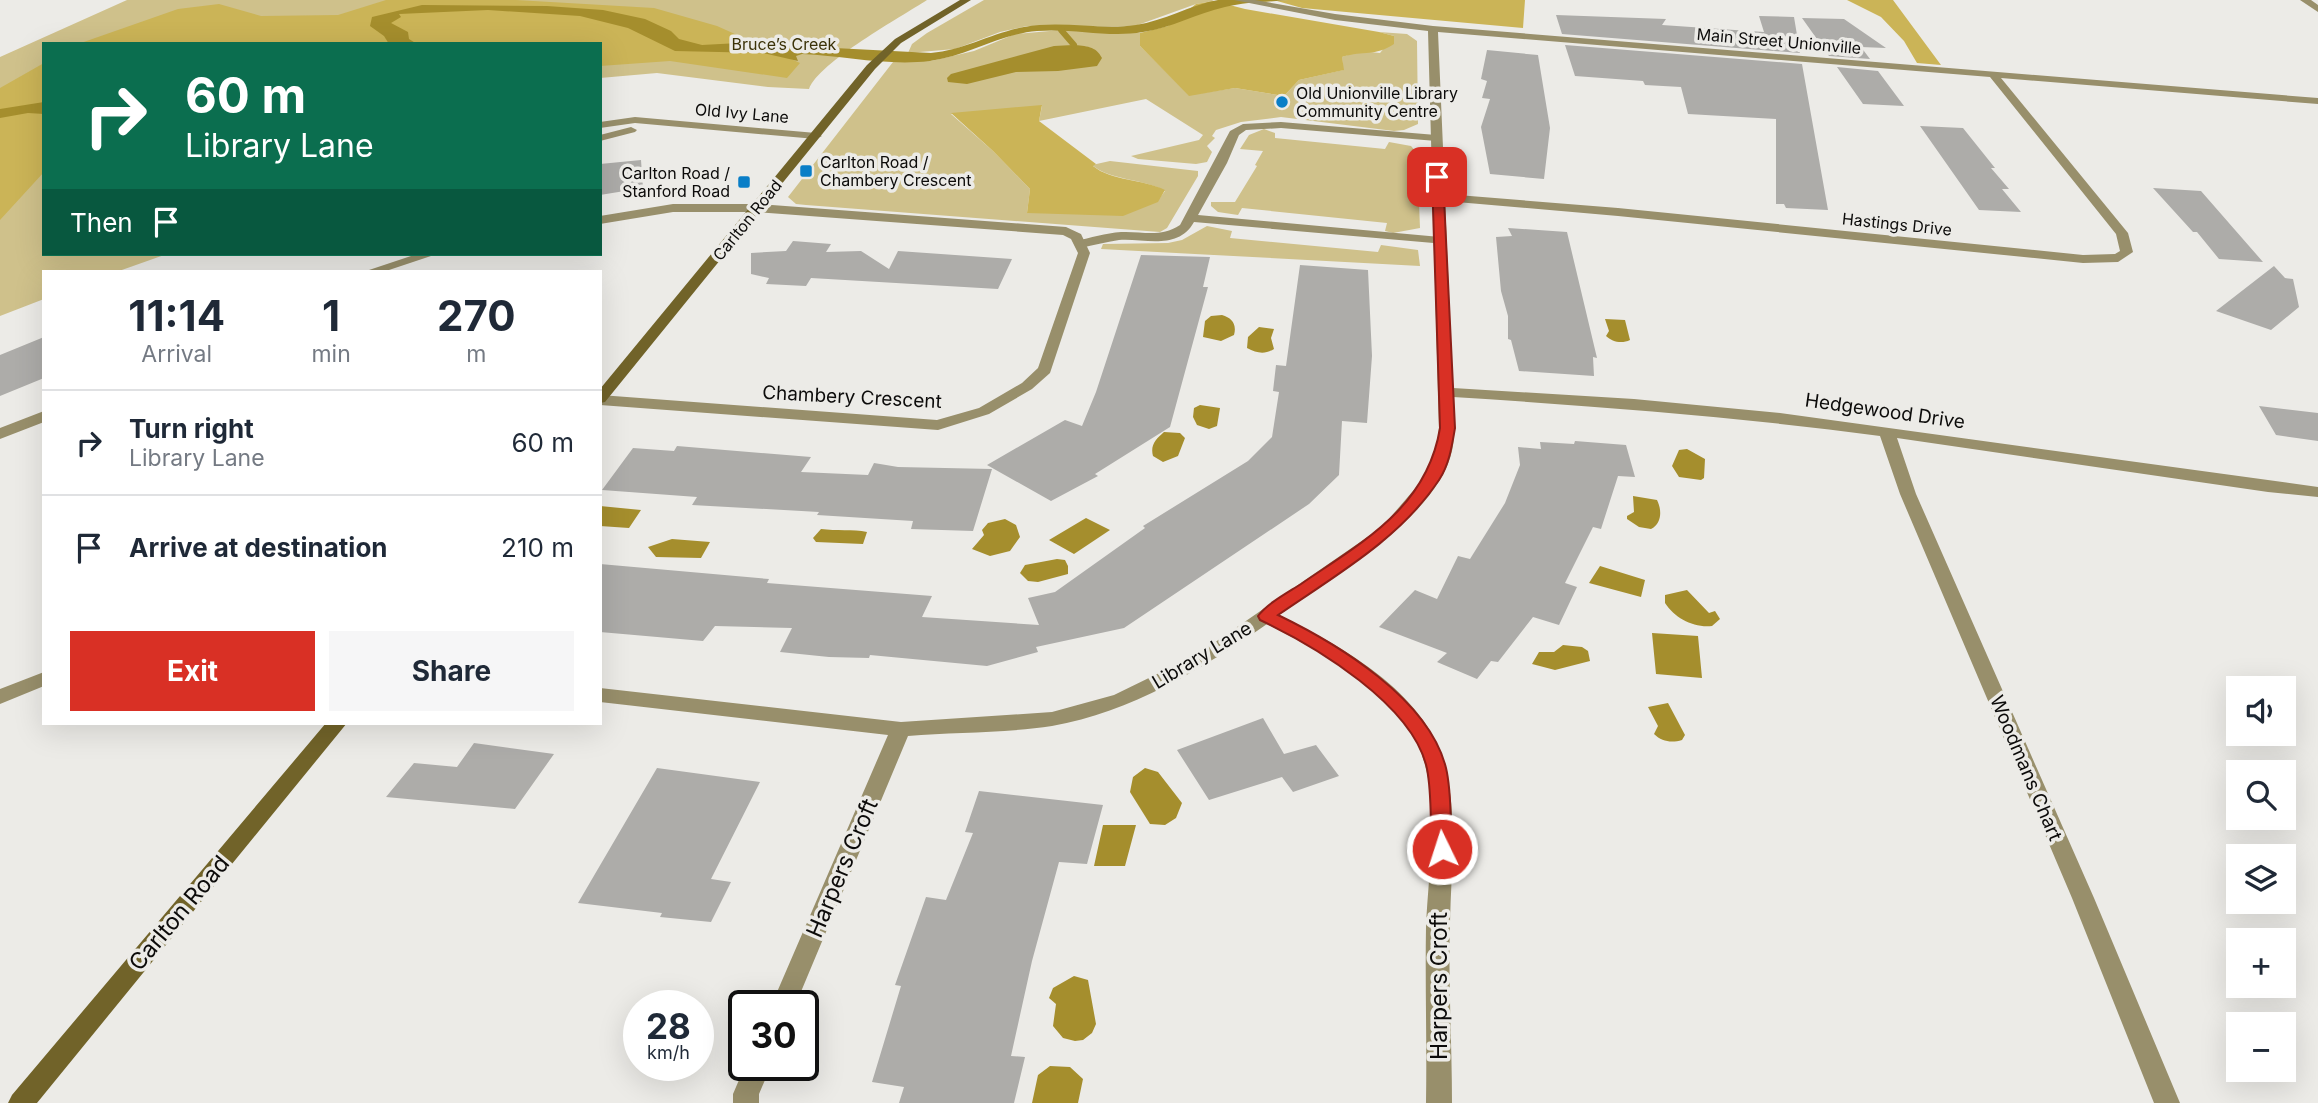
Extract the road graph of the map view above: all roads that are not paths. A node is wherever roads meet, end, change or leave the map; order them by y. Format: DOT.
graph roads {
  1 [pos="967,0"];
  2 [pos="1239,0"];
  3 [pos="2305,0"];
  4 [pos="2318,9"];
  5 [pos="1433,29"];
  6 [pos="1993,75"];
  7 [pos="2318,101"];
  8 [pos="665,122"];
  9 [pos="602,125"];
  10 [pos="816,136"];
  11 [pos="602,138"];
  12 [pos="1436,138"];
  13 [pos="1438,197"];
  14 [pos="757,208"];
  15 [pos="1190,218"];
  16 [pos="602,220"];
  17 [pos="1440,241"];
  18 [pos="1081,244"];
  19 [pos="423,256"];
  20 [pos="376,270"];
  21 [pos="1445,392"];
  22 [pos="602,398"];
  23 [pos="602,400"];
  24 [pos="42,417"];
  25 [pos="1887,433"];
  26 [pos="0,434"];
  27 [pos="2318,492"];
  28 [pos="1266,616"];
  29 [pos="42,679"];
  30 [pos="602,695"];
  31 [pos="0,697"];
  32 [pos="335,725"];
  33 [pos="901,729"];
  34 [pos="790,990"];
  35 [pos="752,1081"];
  36 [pos="21,1103"];
  37 [pos="746,1103"];
  38 [pos="1439,1103"];
  39 [pos="2167,1103"];
  1 -- 10 [label="main road, Carlton Road"];
  2 -- 5 [label="street, Main Street Unionville"];
  3 -- 4 [label="street"];
  5 -- 6 [label="street, Main Street Unionville"];
  5 -- 12 [label="street, Library Lane"];
  6 -- 7 [label="street, Main Street Unionville"];
  6 -- 13 [label="street, Hastings Drive"];
  8 -- 9 [label="street, Old Ivy Lane"];
  8 -- 10 [label="street, Old Ivy Lane"];
  8 -- 11 [label="street, Old Ivy Lane"];
  10 -- 14 [label="main road, Carlton Road"];
  12 -- 13 [label="street, Library Lane"];
  12 -- 15 [label="street"];
  13 -- 17 [label="street, Library Lane"];
  14 -- 16 [label="street"];
  14 -- 18 [label="street"];
  14 -- 22 [label="main road, Carlton Road"];
  15 -- 17 [label="street"];
  15 -- 18 [label="street"];
  17 -- 21 [label="street, Library Lane"];
  18 -- 23 [label="street, Chambery Crescent"];
  19 -- 20 [label="street"];
  21 -- 25 [label="street, Hedgewood Drive"];
  21 -- 28 [label="street, Library Lane"];
  24 -- 26 [label="street"];
  25 -- 27 [label="street, Hedgewood Drive"];
  25 -- 39 [label="street, Woodmans Chart"];
  28 -- 33 [label="street, Library Lane"];
  28 -- 38 [label="street, Harpers Croft"];
  29 -- 31 [label="street"];
  30 -- 33 [label="street, Library Lane"];
  32 -- 36 [label="main road, Carlton Road"];
  33 -- 34 [label="street, Harpers Croft"];
  35 -- 37 [label="street"];
}
